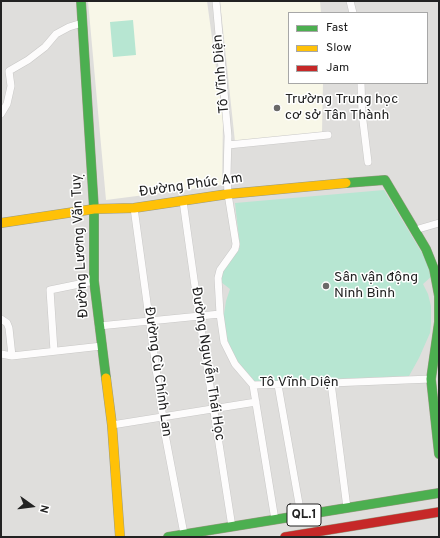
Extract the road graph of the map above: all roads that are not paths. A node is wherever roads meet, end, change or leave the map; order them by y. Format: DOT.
graph roads {
  1 [pos="81,1"];
  2 [pos="216,1"];
  3 [pos="350,1"];
  4 [pos="352,12"];
  5 [pos="82,23"];
  6 [pos="361,84"];
  7 [pos="1,114"];
  8 [pos="328,135"];
  9 [pos="228,145"];
  10 [pos="368,162"];
  11 [pos="228,194"];
  12 [pos="183,201"];
  13 [pos="134,208"];
  14 [pos="94,209"];
  15 [pos="1,223"];
  16 [pos="439,223"];
  17 [pos="415,230"];
  18 [pos="94,280"];
  19 [pos="220,314"];
  20 [pos="199,315"];
  21 [pos="1,319"];
  22 [pos="150,320"];
  23 [pos="99,326"];
  24 [pos="102,346"];
  25 [pos="54,351"];
  26 [pos="436,352"];
  27 [pos="1,354"];
  28 [pos="12,356"];
  29 [pos="431,379"];
  30 [pos="331,384"];
  31 [pos="253,385"];
  32 [pos="278,385"];
  33 [pos="256,402"];
  34 [pos="214,408"];
  35 [pos="163,417"];
  36 [pos="112,425"];
  37 [pos="439,454"];
  38 [pos="439,493"];
  39 [pos="347,508"];
  40 [pos="439,512"];
  41 [pos="301,516"];
  42 [pos="275,520"];
  43 [pos="232,527"];
  44 [pos="184,534"];
  45 [pos="318,534"];
  46 [pos="120,537"];
  47 [pos="168,537"];
  48 [pos="285,537"];
  1 -- 5 [label="main road, Đường Lương Văn Tuỵ"];
  2 -- 9 [label="street, Tô Vĩnh Diện"];
  3 -- 4 [label="street"];
  5 -- 7 [label="street"];
  5 -- 14 [label="main road, Đường Lương Văn Tuỵ"];
  6 -- 10 [label="street"];
  8 -- 9 [label="street"];
  9 -- 11 [label="street, Tô Vĩnh Diện"];
  11 -- 12 [label="main road, Đường Phúc Am"];
  11 -- 17 [label="main road, Đường Phúc Am"];
  11 -- 19 [label="street, Tô Vĩnh Diện"];
  12 -- 13 [label="main road, Đường Phúc Am"];
  12 -- 20 [label="street, Đường Nguyễn Thái Học"];
  13 -- 14 [label="main road, Đường Phúc Am"];
  13 -- 22 [label="street, Đường Cù Chính Lan"];
  14 -- 15 [label="main road, Đường Phúc Am"];
  14 -- 18 [label="main road, Đường Lương Văn Tuỵ"];
  16 -- 17 [label="street"];
  17 -- 26 [label="main road"];
  18 -- 23 [label="main road, Đường Lương Văn Tuỵ"];
  18 -- 25 [label="street"];
  19 -- 20 [label="street"];
  19 -- 31 [label="street, Tô Vĩnh Diện"];
  20 -- 22 [label="street"];
  20 -- 34 [label="street, Đường Nguyễn Thái Học"];
  21 -- 28 [label="street"];
  22 -- 23 [label="street"];
  22 -- 35 [label="street, Đường Cù Chính Lan"];
  23 -- 24 [label="main road, Đường Lương Văn Tuỵ"];
  24 -- 25 [label="street"];
  24 -- 36 [label="main road, Đường Lương Văn Tuỵ"];
  25 -- 28 [label="street"];
  26 -- 29 [label="main road"];
  27 -- 28 [label="street"];
  29 -- 30 [label="street, Tô Vĩnh Diện"];
  29 -- 37 [label="main road"];
  30 -- 32 [label="street, Tô Vĩnh Diện"];
  30 -- 39 [label="street"];
  31 -- 32 [label="street, Tô Vĩnh Diện"];
  31 -- 33 [label="street"];
  32 -- 41 [label="street"];
  33 -- 34 [label="street"];
  33 -- 42 [label="street"];
  34 -- 35 [label="street"];
  34 -- 43 [label="street, Đường Nguyễn Thái Học"];
  35 -- 36 [label="street"];
  35 -- 44 [label="street, Đường Cù Chính Lan"];
  36 -- 46 [label="main road, Đường Lương Văn Tuỵ"];
  38 -- 39 [label="main road, QL.1"];
  39 -- 41 [label="main road, QL.1"];
  40 -- 45 [label="main road, QL.1"];
  41 -- 42 [label="main road, QL.1"];
  42 -- 43 [label="main road, QL.1"];
  43 -- 44 [label="main road, QL.1"];
  44 -- 47 [label="main road, QL.1"];
  45 -- 48 [label="main road, QL.1"];
}
